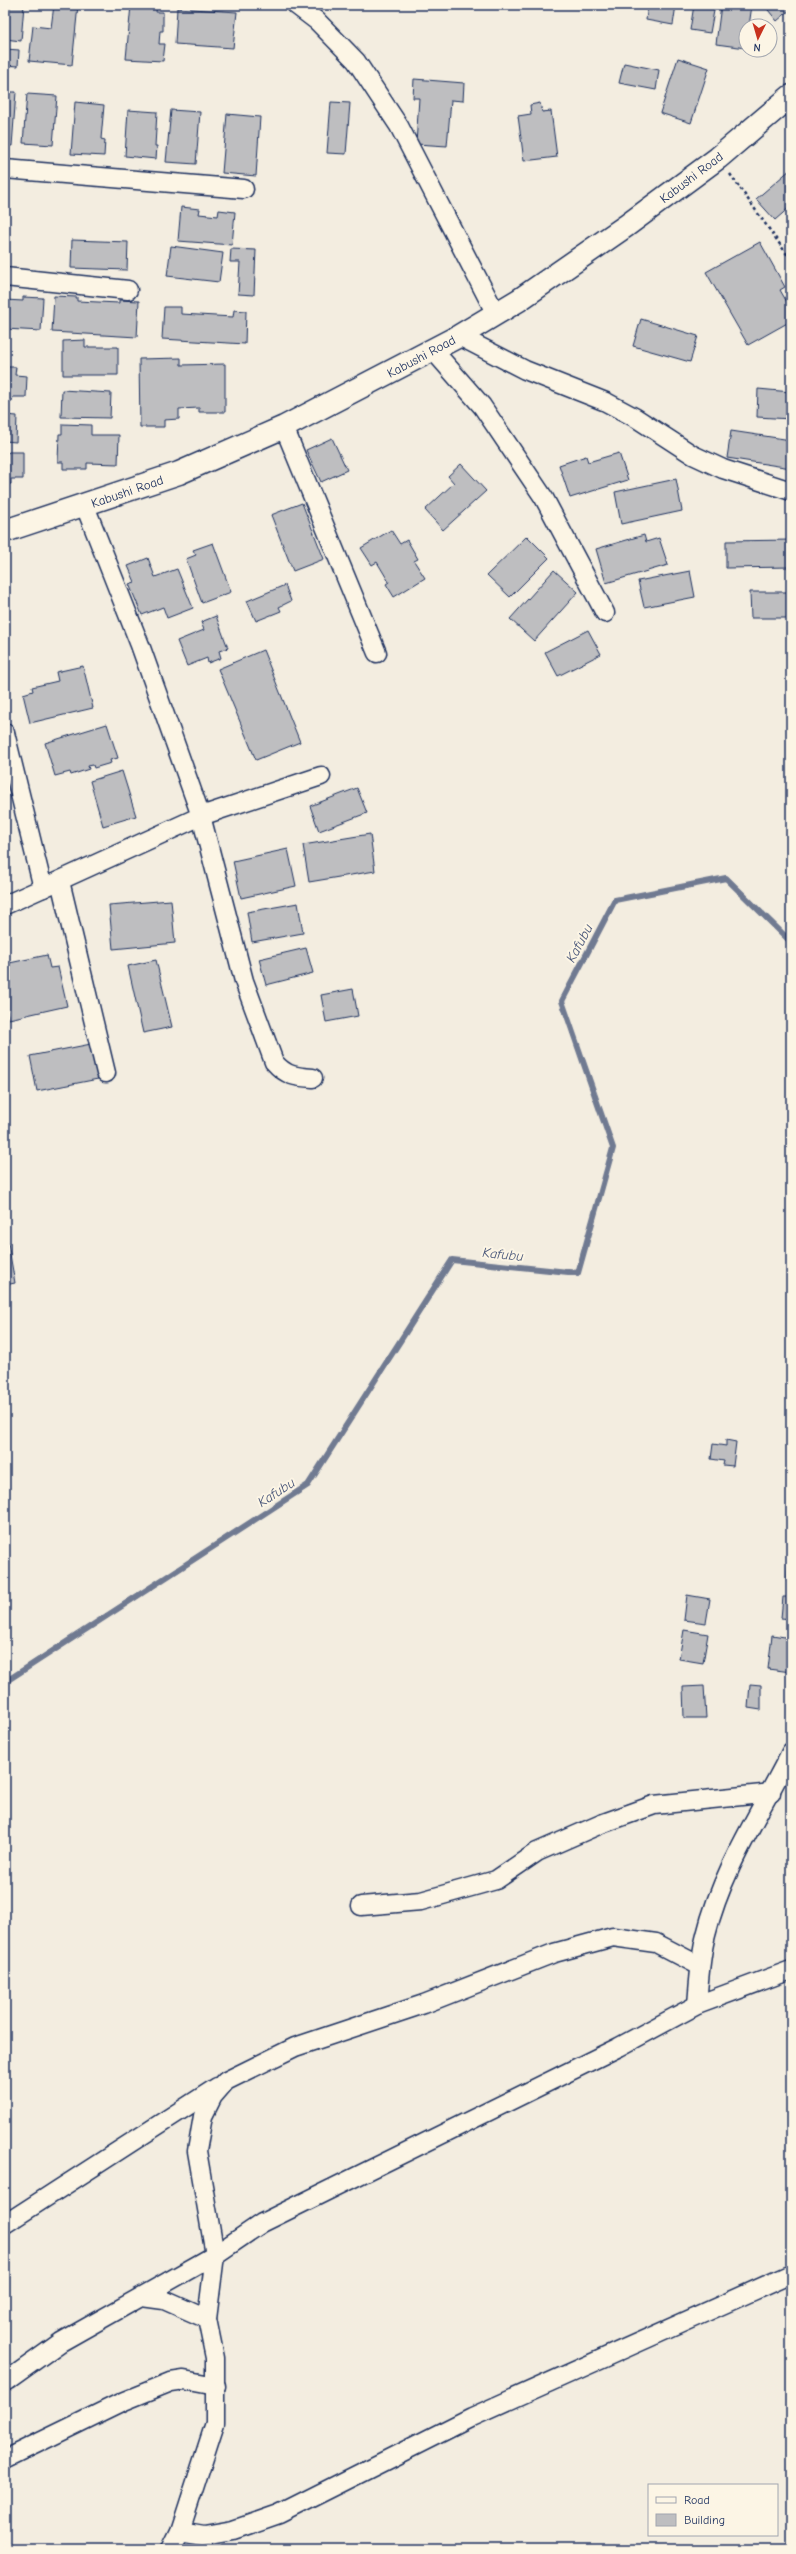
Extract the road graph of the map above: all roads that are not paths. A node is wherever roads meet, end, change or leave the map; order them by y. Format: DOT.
graph roads {
  1 [pos="296,5"];
  2 [pos="791,96"];
  3 [pos="5,169"];
  4 [pos="244,189"];
  5 [pos="5,277"];
  6 [pos="128,290"];
  7 [pos="496,314"];
  8 [pos="459,336"];
  9 [pos="432,350"];
  10 [pos="284,427"];
  11 [pos="791,491"];
  12 [pos="85,506"];
  13 [pos="5,531"];
  14 [pos="604,613"];
  15 [pos="376,654"];
  16 [pos="5,733"];
  17 [pos="321,776"];
  18 [pos="202,816"];
  19 [pos="60,880"];
  20 [pos="43,888"];
  21 [pos="5,905"];
  22 [pos="106,1073"];
  23 [pos="313,1078"];
  24 [pos="791,1752"];
  25 [pos="771,1793"];
  26 [pos="361,1906"];
  27 [pos="700,1966"];
  28 [pos="791,1970"];
  29 [pos="697,2005"];
  30 [pos="226,2082"];
  31 [pos="5,2224"];
  32 [pos="215,2255"];
  33 [pos="791,2274"];
  34 [pos="142,2298"];
  35 [pos="207,2319"];
  36 [pos="5,2382"];
  37 [pos="216,2386"];
  38 [pos="5,2458"];
  39 [pos="180,2531"];
  40 [pos="171,2549"];
  1 -- 7 [label="street"];
  2 -- 7 [label="main road, Kabushi Road"];
  3 -- 4 [label="street"];
  5 -- 6 [label="street"];
  7 -- 8 [label="main road, Kabushi Road"];
  8 -- 9 [label="main road, Kabushi Road"];
  8 -- 11 [label="street"];
  9 -- 10 [label="main road, Kabushi Road"];
  9 -- 14 [label="street"];
  10 -- 12 [label="main road, Kabushi Road"];
  10 -- 15 [label="street"];
  12 -- 13 [label="main road, Kabushi Road"];
  12 -- 18 [label="street"];
  16 -- 20 [label="street"];
  17 -- 18 [label="street"];
  18 -- 19 [label="street"];
  18 -- 23 [label="street"];
  19 -- 20 [label="street"];
  19 -- 22 [label="street"];
  20 -- 21 [label="street"];
  24 -- 25 [label="street"];
  25 -- 26 [label="street"];
  25 -- 27 [label="street"];
  27 -- 29 [label="street"];
  27 -- 30 [label="street"];
  28 -- 29 [label="street"];
  29 -- 32 [label="street"];
  30 -- 31 [label="street"];
  30 -- 32 [label="street"];
  32 -- 34 [label="street"];
  32 -- 35 [label="street"];
  33 -- 39 [label="street"];
  34 -- 35 [label="street"];
  34 -- 36 [label="street"];
  35 -- 37 [label="street"];
  37 -- 38 [label="street"];
  37 -- 39 [label="street"];
  39 -- 40 [label="street"];
}
